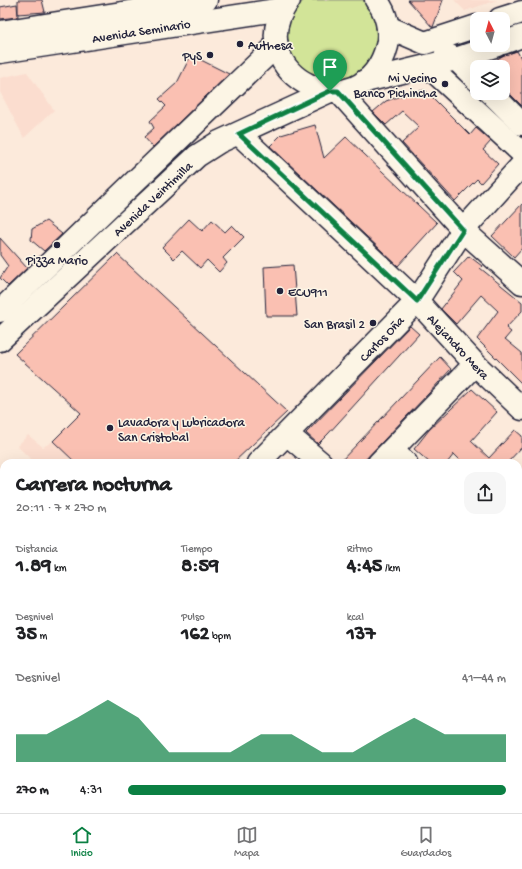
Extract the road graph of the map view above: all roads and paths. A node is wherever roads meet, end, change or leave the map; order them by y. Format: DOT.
graph roads {
  1 [pos="206,0"];
  2 [pos="378,1"];
  3 [pos="286,4"];
  4 [pos="522,12"];
  5 [pos="510,16"];
  6 [pos="388,27"];
  7 [pos="470,28"];
  8 [pos="0,32"];
  9 [pos="522,36"];
  10 [pos="510,40"];
  11 [pos="426,43"];
  12 [pos="277,45"];
  13 [pos="0,52"];
  14 [pos="476,52"];
  15 [pos="456,59"];
  16 [pos="428,66"];
  17 [pos="470,73"];
  18 [pos="365,81"];
  19 [pos="334,91"];
  20 [pos="498,100"];
  21 [pos="522,124"];
  22 [pos="239,134"];
  23 [pos="522,153"];
  24 [pos="522,165"];
  25 [pos="463,230"];
  26 [pos="522,283"];
  27 [pos="417,301"];
  28 [pos="0,311"];
  29 [pos="0,340"];
  30 [pos="475,364"];
  31 [pos="522,409"];
  32 [pos="288,435"];
  33 [pos="262,459"];
  34 [pos="317,459"];
  35 [pos="391,459"];
  1 -- 8 [label="street, Avenida Seminario"];
  2 -- 6 [label="street"];
  3 -- 12 [label="street"];
  3 -- 13 [label="street, Avenida Seminario"];
  4 -- 5 [label="street"];
  6 -- 11 [label="street"];
  6 -- 18 [label="street"];
  7 -- 11 [label="street"];
  9 -- 10 [label="street"];
  11 -- 15 [label="street"];
  12 -- 19 [label="street"];
  12 -- 28 [label="street, Avenida Veintimilla"];
  14 -- 15 [label="street"];
  15 -- 16 [label="street"];
  15 -- 17 [label="street"];
  16 -- 18 [label="street"];
  16 -- 23 [label="street"];
  18 -- 19 [label="street, Avenida Veintimilla"];
  19 -- 22 [label="street, Avenida Veintimilla"];
  19 -- 25 [label="street"];
  20 -- 21 [label="street"];
  22 -- 27 [label="street, Alejandro Mera"];
  22 -- 29 [label="street, Avenida Veintimilla"];
  24 -- 25 [label="street, Carlos Oña"];
  25 -- 26 [label="street"];
  25 -- 27 [label="street, Carlos Oña"];
  27 -- 30 [label="street, Alejandro Mera"];
  27 -- 32 [label="street, Carlos Oña"];
  30 -- 31 [label="street, Alejandro Mera"];
  30 -- 35 [label="street"];
  32 -- 33 [label="street, Carlos Oña"];
  32 -- 34 [label="street"];
}
